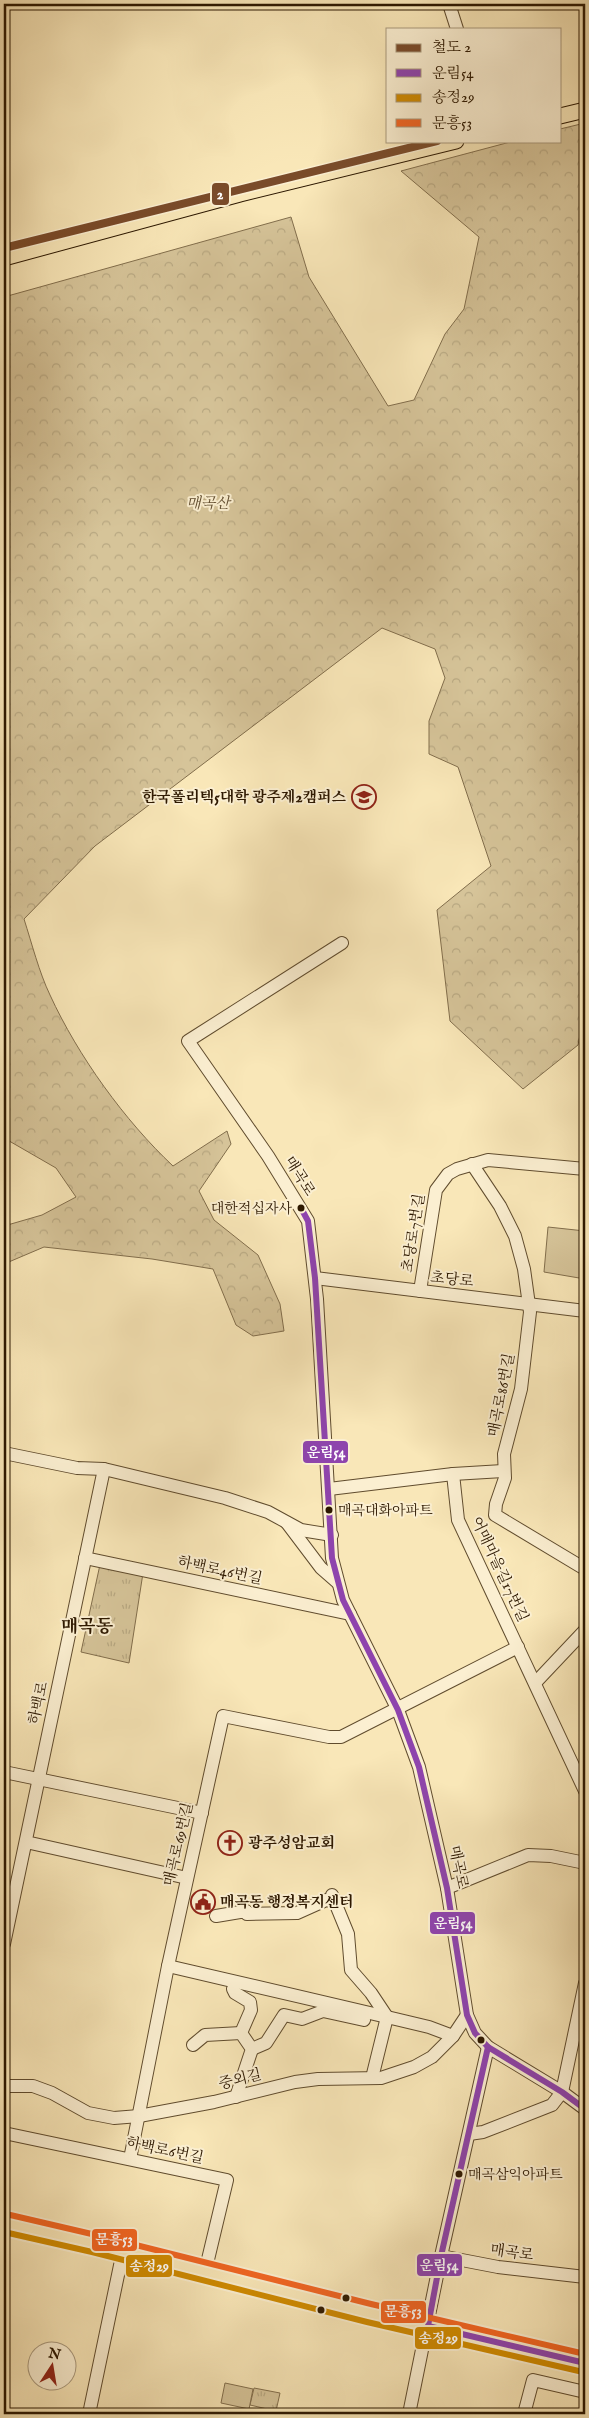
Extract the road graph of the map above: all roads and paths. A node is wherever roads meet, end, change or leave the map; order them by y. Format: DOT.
graph roads {
  1 [pos="449,4"];
  2 [pos="457,28"];
  3 [pos="585,110"];
  4 [pos="562,116"];
  5 [pos="452,142"];
  6 [pos="4,258"];
  7 [pos="342,943"];
  8 [pos="472,1164"];
  9 [pos="585,1169"];
  10 [pos="315,1278"];
  11 [pos="420,1292"];
  12 [pos="530,1304"];
  13 [pos="585,1311"];
  14 [pos="4,1453"];
  15 [pos="104,1469"];
  16 [pos="503,1471"];
  17 [pos="453,1474"];
  18 [pos="328,1489"];
  19 [pos="287,1523"];
  20 [pos="332,1535"];
  21 [pos="84,1558"];
  22 [pos="585,1569"];
  23 [pos="337,1582"];
  24 [pos="350,1614"];
  25 [pos="585,1630"];
  26 [pos="518,1647"];
  27 [pos="536,1682"];
  28 [pos="398,1710"];
  29 [pos="4,1772"];
  30 [pos="39,1779"];
  31 [pos="585,1791"];
  32 [pos="202,1813"];
  33 [pos="26,1842"];
  34 [pos="585,1863"];
  35 [pos="187,1878"];
  36 [pos="447,1888"];
  37 [pos="216,1916"];
  38 [pos="4,1944"];
  39 [pos="168,1966"];
  40 [pos="585,1982"];
  41 [pos="233,1988"];
  42 [pos="467,2015"];
  43 [pos="386,2020"];
  44 [pos="242,2033"];
  45 [pos="453,2036"];
  46 [pos="193,2045"];
  47 [pos="488,2047"];
  48 [pos="252,2049"];
  49 [pos="372,2078"];
  50 [pos="4,2086"];
  51 [pos="562,2092"];
  52 [pos="236,2097"];
  53 [pos="585,2109"];
  54 [pos="139,2116"];
  55 [pos="4,2133"];
  56 [pos="469,2134"];
  57 [pos="130,2159"];
  58 [pos="4,2222"];
  59 [pos="123,2251"];
  60 [pos="441,2256"];
  61 [pos="205,2272"];
  62 [pos="581,2277"];
  63 [pos="428,2326"];
  64 [pos="585,2362"];
  65 [pos="585,2392"];
  66 [pos="89,2414"];
  67 [pos="409,2414"];
  68 [pos="524,2414"];
  1 -- 2 [label="street"];
  3 -- 4 [label="main road"];
  5 -- 6 [label="main road"];
  7 -- 10 [label="street, 매곡로"];
  8 -- 9 [label="street, 초당로7번길"];
  8 -- 11 [label="street, 초당로7번길"];
  8 -- 12 [label="street, 매곡로86번길"];
  10 -- 11 [label="street, 초당로"];
  10 -- 18 [label="street, 매곡로"];
  11 -- 12 [label="street, 초당로"];
  12 -- 13 [label="street, 초당로"];
  12 -- 16 [label="street, 매곡로86번길"];
  14 -- 15 [label="street, 매곡로"];
  15 -- 19 [label="street, 매곡로"];
  15 -- 21 [label="street, 하백로"];
  16 -- 17 [label="street"];
  16 -- 22 [label="street, 매곡로86번길"];
  17 -- 18 [label="street"];
  17 -- 26 [label="street, 어매마을길17번길"];
  18 -- 20 [label="street, 매곡로"];
  19 -- 20 [label="street, 매곡로"];
  19 -- 23 [label="street, 매곡로"];
  20 -- 23 [label="street, 매곡로"];
  21 -- 24 [label="street, 하백로46번길"];
  21 -- 30 [label="street, 하백로"];
  23 -- 24 [label="street, 매곡로"];
  24 -- 28 [label="street, 매곡로"];
  25 -- 27 [label="street"];
  26 -- 27 [label="street, 어매마을길17번길"];
  26 -- 28 [label="street"];
  27 -- 31 [label="street, 어매마을길17번길"];
  28 -- 32 [label="street, 매곡로69번길"];
  28 -- 36 [label="street, 매곡로"];
  29 -- 30 [label="street"];
  30 -- 32 [label="street"];
  30 -- 33 [label="street, 하백로"];
  32 -- 35 [label="street, 매곡로69번길"];
  33 -- 35 [label="street"];
  33 -- 38 [label="street, 하백로"];
  34 -- 36 [label="street"];
  35 -- 39 [label="street, 매곡로69번길"];
  36 -- 42 [label="street, 매곡로"];
  37 -- 43 [label="street"];
  39 -- 43 [label="street"];
  39 -- 54 [label="street, 매곡로69번길"];
  40 -- 51 [label="street"];
  41 -- 44 [label="street"];
  42 -- 45 [label="street, 중외길"];
  42 -- 47 [label="street, 매곡로"];
  43 -- 45 [label="street"];
  43 -- 48 [label="street"];
  43 -- 49 [label="street"];
  44 -- 46 [label="street"];
  44 -- 48 [label="street"];
  45 -- 49 [label="street, 중외길"];
  47 -- 51 [label="street, 매곡로"];
  47 -- 56 [label="street"];
  48 -- 52 [label="street"];
  49 -- 52 [label="street, 중외길"];
  50 -- 54 [label="street, 중외길"];
  51 -- 53 [label="street, 매곡로"];
  51 -- 56 [label="street"];
  52 -- 54 [label="street, 중외길"];
  54 -- 57 [label="street, 매곡로69번길"];
  55 -- 57 [label="street, 하백로6번길"];
  56 -- 60 [label="street"];
  57 -- 61 [label="street, 하백로6번길"];
  58 -- 59 [label="main road"];
  59 -- 61 [label="main road"];
  59 -- 66 [label="street"];
  60 -- 62 [label="street, 매곡로"];
  60 -- 63 [label="street"];
  61 -- 63 [label="main road"];
  63 -- 64 [label="main road"];
  63 -- 67 [label="street"];
  65 -- 68 [label="street"];
}
